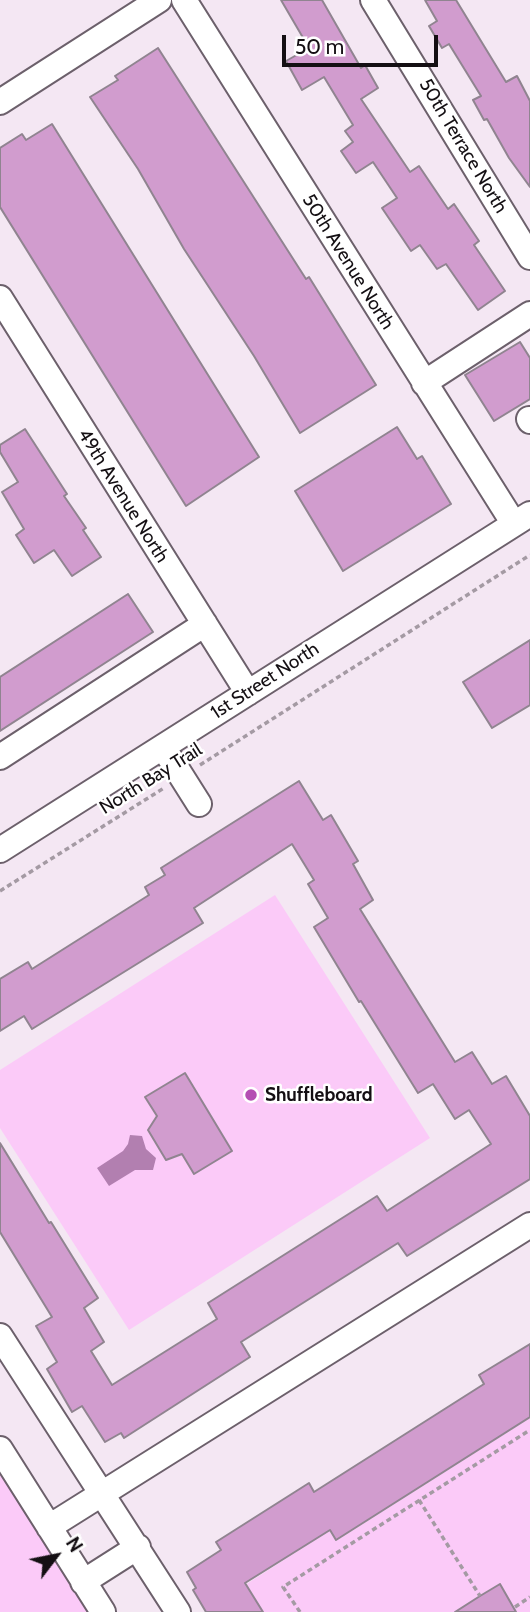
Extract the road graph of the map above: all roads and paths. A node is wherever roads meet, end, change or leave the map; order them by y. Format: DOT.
graph roads {
  1 [pos="159,0"];
  2 [pos="184,0"];
  3 [pos="373,0"];
  4 [pos="0,102"];
  5 [pos="530,257"];
  6 [pos="0,298"];
  7 [pos="530,314"];
  8 [pos="424,383"];
  9 [pos="522,519"];
  10 [pos="530,555"];
  11 [pos="205,624"];
  12 [pos="248,693"];
  13 [pos="163,747"];
  14 [pos="0,757"];
  15 [pos="182,776"];
  16 [pos="200,804"];
  17 [pos="0,850"];
  18 [pos="0,891"];
  19 [pos="530,1225"];
  20 [pos="0,1336"];
  21 [pos="530,1430"];
  22 [pos="0,1449"];
  23 [pos="101,1493"];
  24 [pos="419,1500"];
  25 [pos="49,1527"];
  26 [pos="138,1547"];
  27 [pos="83,1582"];
  28 [pos="480,1596"];
  29 [pos="530,1597"];
  30 [pos="515,1607"];
  31 [pos="103,1612"];
  32 [pos="178,1612"];
  33 [pos="300,1612"];
  1 -- 4 [label="street"];
  2 -- 8 [label="street, 50th Avenue North"];
  3 -- 5 [label="street, 50th Terrace North"];
  6 -- 11 [label="street, 49th Avenue North"];
  7 -- 8 [label="street"];
  8 -- 9 [label="street, 50th Avenue North"];
  9 -- 12 [label="street, 1st Street North"];
  10 -- 15 [label="path, North Bay Trail"];
  11 -- 12 [label="street, 49th Avenue North"];
  11 -- 14 [label="street"];
  12 -- 13 [label="street, 1st Street North"];
  13 -- 15 [label="street"];
  13 -- 17 [label="street, 1st Street North"];
  15 -- 16 [label="street"];
  15 -- 18 [label="path, North Bay Trail"];
  19 -- 23 [label="street"];
  20 -- 23 [label="street"];
  21 -- 24 [label="path"];
  22 -- 25 [label="street"];
  23 -- 25 [label="street"];
  23 -- 26 [label="street"];
  24 -- 28 [label="path"];
  24 -- 33 [label="path"];
  25 -- 27 [label="street"];
  26 -- 27 [label="street"];
  26 -- 32 [label="street"];
  27 -- 31 [label="street"];
  29 -- 30 [label="path"];
}
